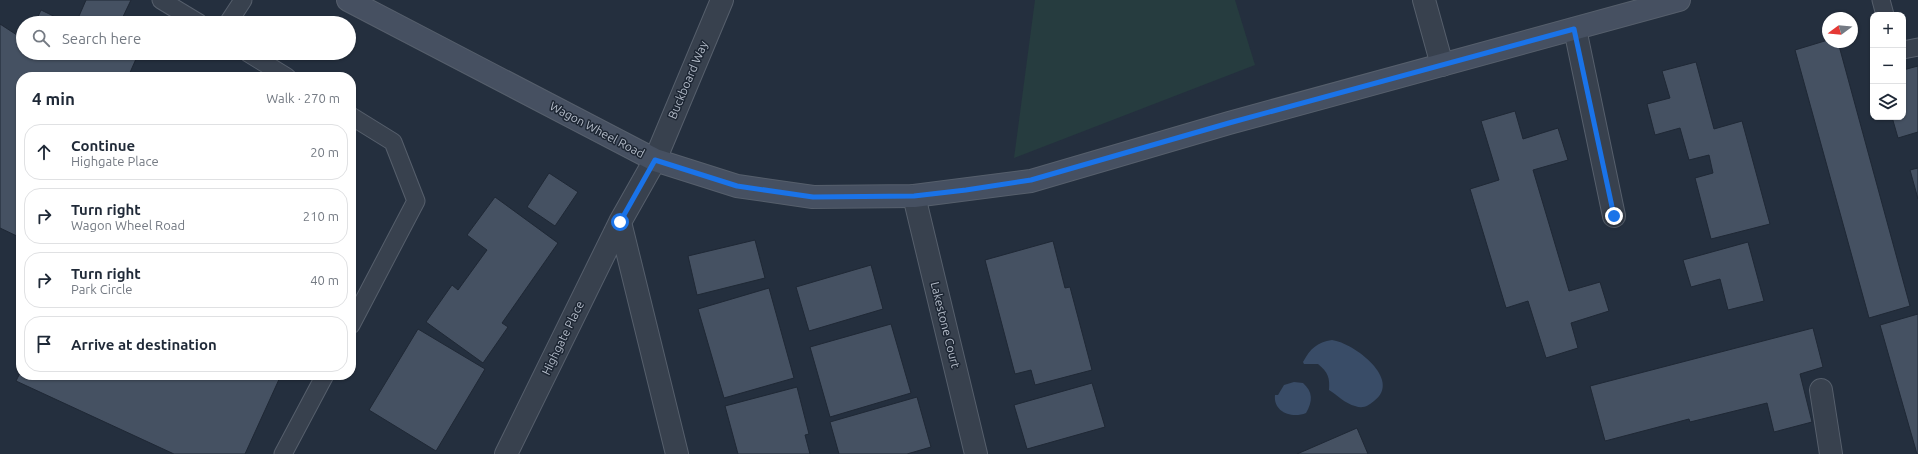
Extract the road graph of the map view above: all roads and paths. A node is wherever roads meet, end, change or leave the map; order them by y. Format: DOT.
graph roads {
  1 [pos="161,0"];
  2 [pos="243,0"];
  3 [pos="348,0"];
  4 [pos="722,0"];
  5 [pos="1424,0"];
  6 [pos="1679,0"];
  7 [pos="1881,0"];
  8 [pos="1884,12"];
  9 [pos="187,16"];
  10 [pos="233,16"];
  11 [pos="1574,29"];
  12 [pos="1918,47"];
  13 [pos="1906,49"];
  14 [pos="259,60"];
  15 [pos="1442,65"];
  16 [pos="279,72"];
  17 [pos="356,119"];
  18 [pos="655,160"];
  19 [pos="914,196"];
  20 [pos="1614,216"];
  21 [pos="620,222"];
  22 [pos="356,315"];
  23 [pos="322,380"];
  24 [pos="1822,390"];
  25 [pos="283,454"];
  26 [pos="506,454"];
  27 [pos="677,454"];
  28 [pos="976,454"];
  29 [pos="1831,454"];
  1 -- 9 [label="lane"];
  2 -- 10 [label="lane"];
  3 -- 18 [label="street, Wagon Wheel Road"];
  4 -- 18 [label="street, Buckboard Way"];
  5 -- 15 [label="street"];
  6 -- 11 [label="street, Wagon Wheel Road"];
  7 -- 8 [label="lane"];
  11 -- 15 [label="street, Wagon Wheel Road"];
  11 -- 20 [label="street"];
  12 -- 13 [label="lane"];
  14 -- 16 [label="lane"];
  15 -- 19 [label="street, Wagon Wheel Road"];
  17 -- 22 [label="lane"];
  18 -- 19 [label="street, Wagon Wheel Road"];
  18 -- 21 [label="street, Highgate Place"];
  19 -- 28 [label="street, Lakestone Court"];
  21 -- 26 [label="street, Highgate Place"];
  21 -- 27 [label="street"];
  23 -- 25 [label="lane"];
  24 -- 29 [label="street"];
}
